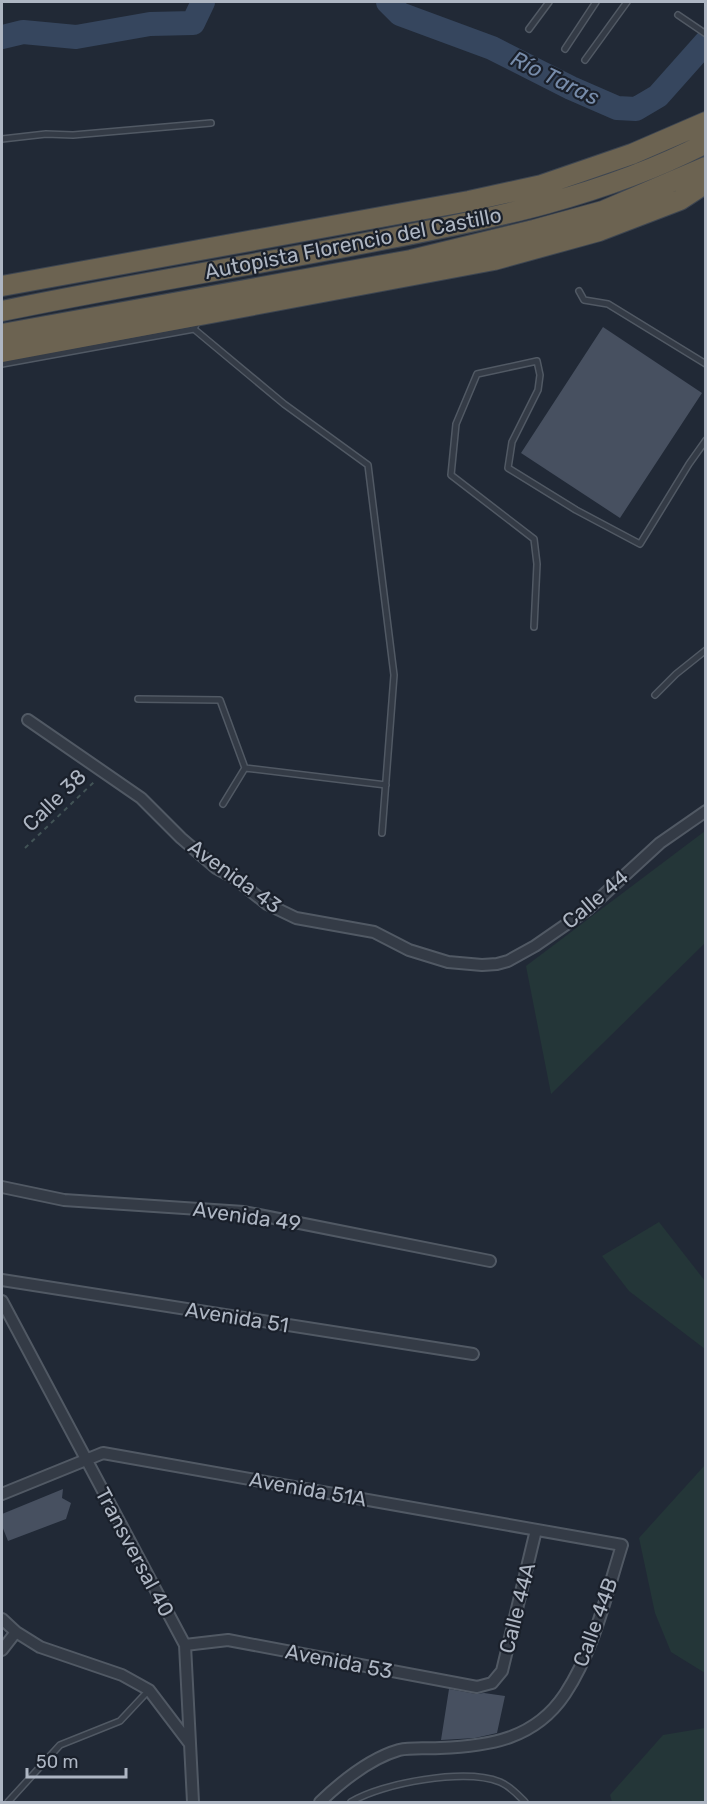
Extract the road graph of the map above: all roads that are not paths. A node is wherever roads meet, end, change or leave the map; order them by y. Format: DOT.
graph roads {
  1 [pos="549,2"];
  2 [pos="596,2"];
  3 [pos="627,2"];
  4 [pos="678,15"];
  5 [pos="529,29"];
  6 [pos="705,34"];
  7 [pos="565,49"];
  8 [pos="585,60"];
  9 [pos="705,122"];
  10 [pos="211,123"];
  11 [pos="2,139"];
  12 [pos="705,143"];
  13 [pos="705,167"];
  14 [pos="705,183"];
  15 [pos="705,189"];
  16 [pos="680,200"];
  17 [pos="2,286"];
  18 [pos="579,291"];
  19 [pos="2,311"];
  20 [pos="197,323"];
  21 [pos="2,334"];
  22 [pos="2,352"];
  23 [pos="2,364"];
  24 [pos="705,364"];
  25 [pos="705,440"];
  26 [pos="534,627"];
  27 [pos="704,651"];
  28 [pos="655,695"];
  29 [pos="138,699"];
  30 [pos="28,720"];
  31 [pos="245,768"];
  32 [pos="386,785"];
  33 [pos="223,804"];
  34 [pos="705,811"];
  35 [pos="382,833"];
  36 [pos="474,965"];
  37 [pos="2,1187"];
  38 [pos="490,1261"];
  39 [pos="2,1280"];
  40 [pos="2,1301"];
  41 [pos="473,1354"];
  42 [pos="86,1460"];
  43 [pos="2,1494"];
  44 [pos="536,1530"];
  45 [pos="622,1545"];
  46 [pos="2,1619"];
  47 [pos="16,1632"];
  48 [pos="185,1645"];
  49 [pos="2,1650"];
  50 [pos="492,1683"];
  51 [pos="149,1690"];
  52 [pos="190,1744"];
  53 [pos="8,1803"];
  54 [pos="193,1803"];
  55 [pos="320,1803"];
  56 [pos="351,1803"];
  57 [pos="525,1803"];
  1 -- 5 [label="lane"];
  2 -- 7 [label="lane"];
  3 -- 8 [label="lane"];
  4 -- 6 [label="lane"];
  9 -- 17 [label="highway"];
  10 -- 11 [label="lane"];
  12 -- 19 [label="highway, Autopista Florencio del Castillo"];
  13 -- 21 [label="highway, Autopista Florencio del Castillo"];
  14 -- 16 [label="highway"];
  15 -- 16 [label="street"];
  16 -- 20 [label="highway"];
  18 -- 24 [label="lane"];
  20 -- 22 [label="highway"];
  20 -- 23 [label="lane"];
  20 -- 32 [label="lane"];
  25 -- 26 [label="lane"];
  27 -- 28 [label="lane"];
  29 -- 31 [label="lane"];
  30 -- 36 [label="street, Avenida 43"];
  31 -- 32 [label="lane"];
  31 -- 33 [label="lane"];
  32 -- 35 [label="lane"];
  34 -- 36 [label="street, Calle 44"];
  37 -- 38 [label="street, Avenida 49"];
  39 -- 41 [label="street, Avenida 51"];
  40 -- 42 [label="street, Transversal 40"];
  42 -- 43 [label="street, Avenida 51A"];
  42 -- 44 [label="street, Avenida 51A"];
  42 -- 48 [label="street, Transversal 40"];
  44 -- 45 [label="street, Avenida 51A"];
  44 -- 50 [label="street, Calle 44A"];
  45 -- 55 [label="street, Calle 44B"];
  46 -- 47 [label="street"];
  47 -- 49 [label="street"];
  47 -- 51 [label="street"];
  48 -- 50 [label="street, Avenida 53"];
  48 -- 52 [label="street"];
  51 -- 52 [label="street"];
  51 -- 53 [label="lane"];
  52 -- 54 [label="street"];
  56 -- 57 [label="lane"];
}
